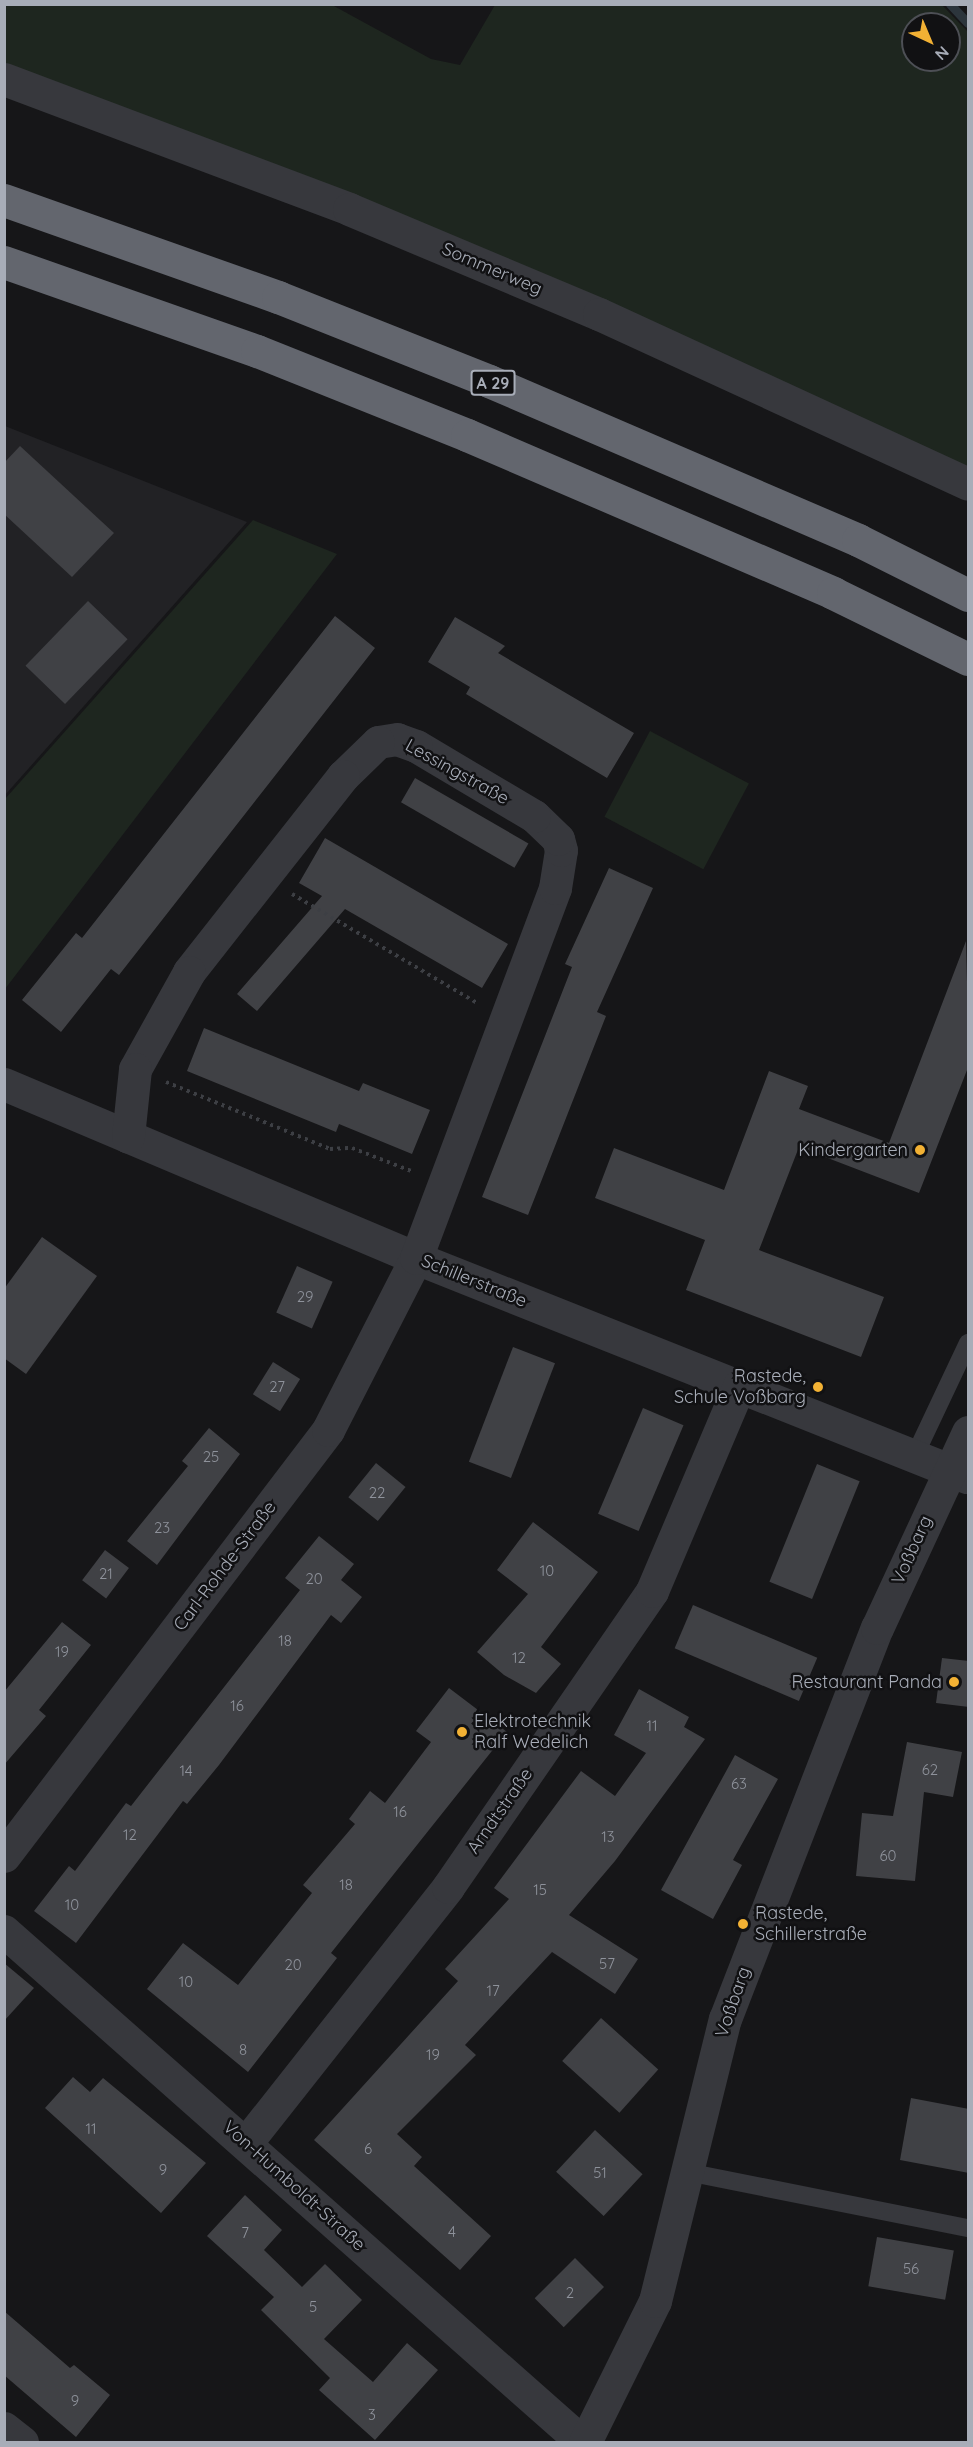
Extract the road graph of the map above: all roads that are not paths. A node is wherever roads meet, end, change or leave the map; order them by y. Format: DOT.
graph roads {
  1 [pos="4,79"];
  2 [pos="4,200"];
  3 [pos="4,262"];
  4 [pos="969,484"];
  5 [pos="969,595"];
  6 [pos="969,659"];
  7 [pos="4,1084"];
  8 [pos="128,1137"];
  9 [pos="416,1258"];
  10 [pos="969,1343"];
  11 [pos="739,1386"];
  12 [pos="969,1432"];
  13 [pos="915,1455"];
  14 [pos="958,1473"];
  15 [pos="4,1856"];
  16 [pos="4,1931"];
  17 [pos="246,2142"];
  18 [pos="687,2172"];
  19 [pos="969,2228"];
  20 [pos="4,2428"];
  21 [pos="22,2442"];
  22 [pos="584,2442"];
  1 -- 4 [label="street, Sommerweg"];
  2 -- 5 [label="highway, A 29"];
  3 -- 6 [label="highway"];
  7 -- 8 [label="street, Schillerstraße"];
  8 -- 9 [label="street, Schillerstraße"];
  8 -- 9 [label="street, Lessingstraße"];
  9 -- 11 [label="street, Schillerstraße"];
  9 -- 15 [label="street, Carl-Rohde-Straße"];
  10 -- 13 [label="lane"];
  11 -- 13 [label="street, Schillerstraße"];
  11 -- 17 [label="street, Arndtstraße"];
  12 -- 14 [label="street, Voßbarg"];
  13 -- 14 [label="street, Schillerstraße"];
  14 -- 18 [label="street, Voßbarg"];
  16 -- 17 [label="street, Von-Humboldt-Straße"];
  17 -- 22 [label="street, Von-Humboldt-Straße"];
  18 -- 19 [label="lane"];
  18 -- 22 [label="street, Voßbarg"];
  20 -- 21 [label="street"];
}
